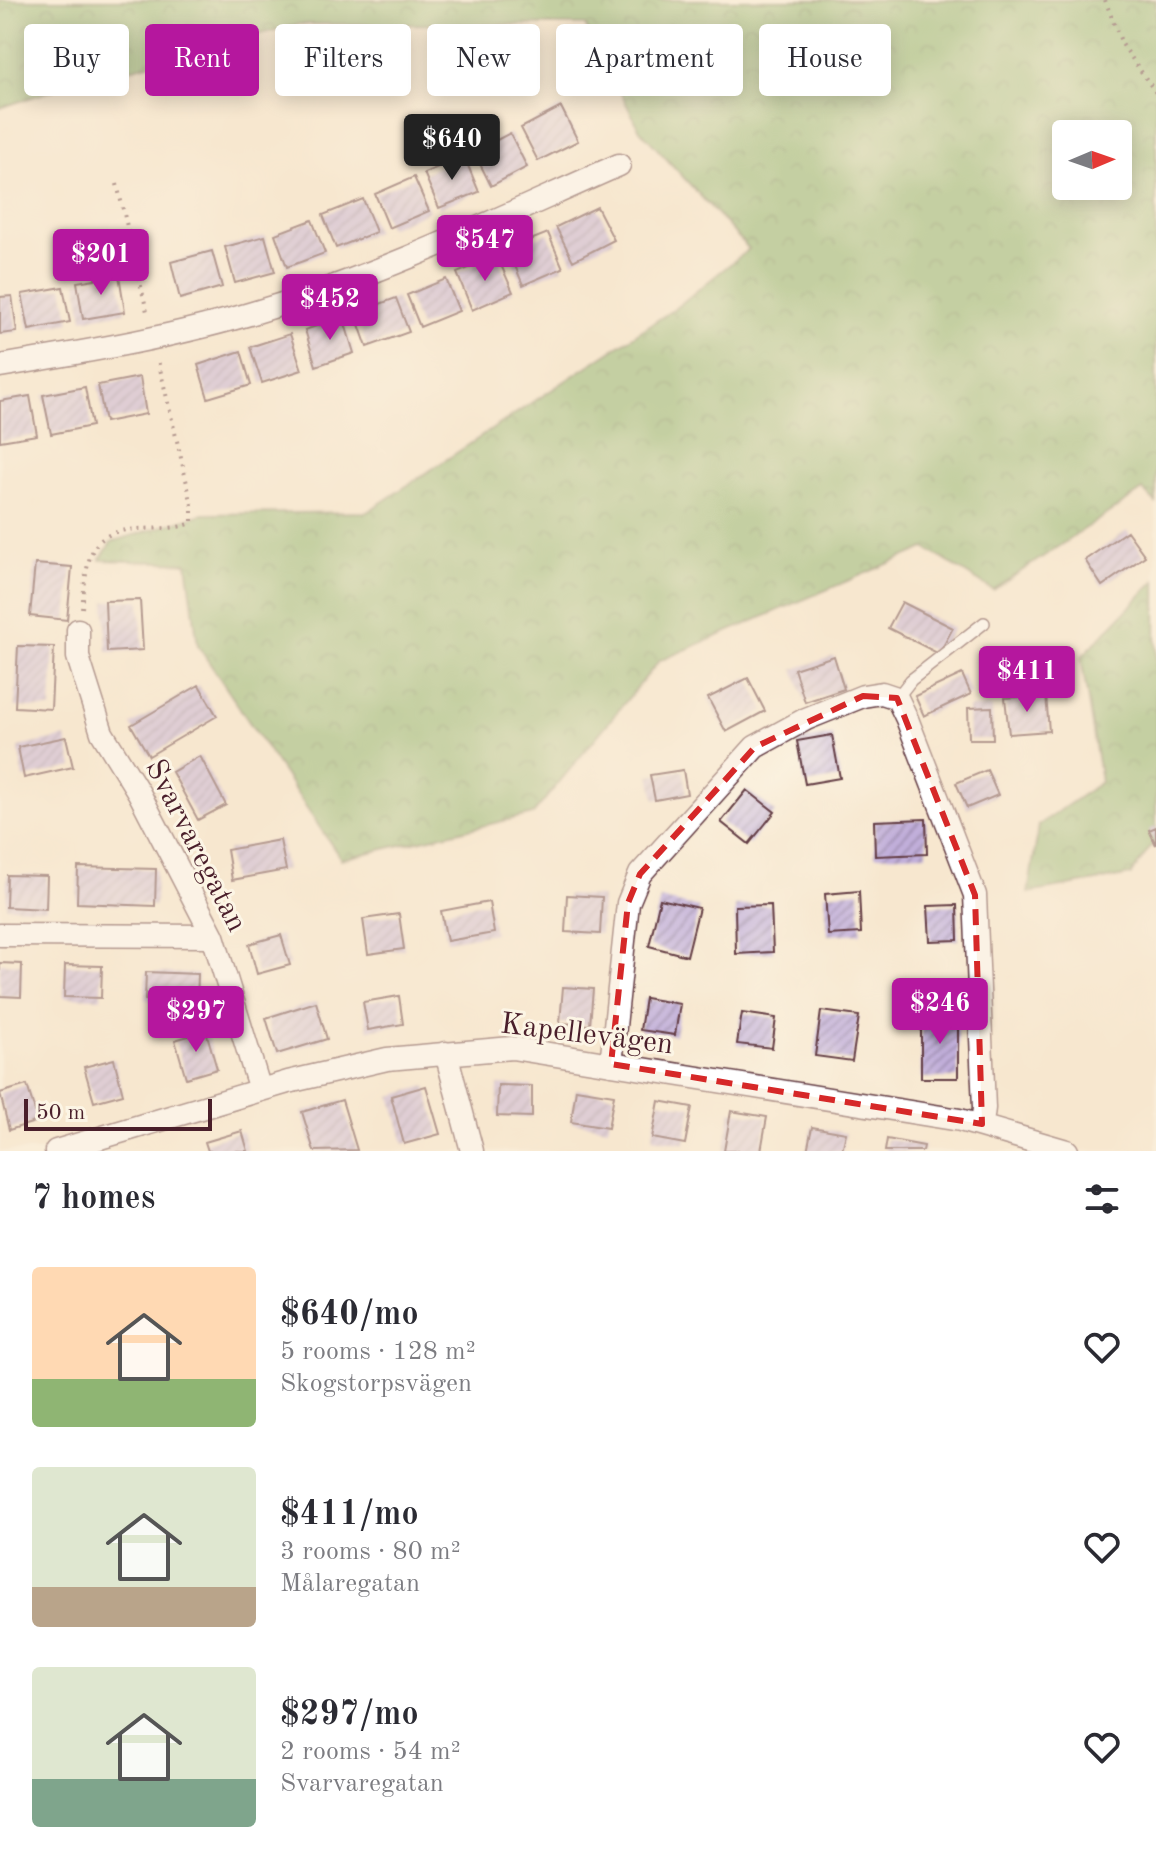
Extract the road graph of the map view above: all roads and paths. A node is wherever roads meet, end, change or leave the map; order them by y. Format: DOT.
graph roads {
  1 [pos="1105,0"];
  2 [pos="1156,93"];
  3 [pos="619,165"];
  4 [pos="117,184"];
  5 [pos="153,338"];
  6 [pos="0,366"];
  7 [pos="984,623"];
  8 [pos="78,630"];
  9 [pos="897,698"];
  10 [pos="0,935"];
  11 [pos="213,936"];
  12 [pos="446,1053"];
  13 [pos="611,1064"];
  14 [pos="260,1090"];
  15 [pos="982,1124"];
  16 [pos="56,1151"];
  17 [pos="472,1151"];
  18 [pos="1067,1151"];
  1 -- 2 [label="path"];
  3 -- 5 [label="street"];
  4 -- 5 [label="path"];
  5 -- 6 [label="street"];
  5 -- 8 [label="path"];
  7 -- 9 [label="lane"];
  8 -- 11 [label="street, Svarvaregatan"];
  9 -- 13 [label="street"];
  9 -- 15 [label="street"];
  10 -- 11 [label="street"];
  11 -- 14 [label="street, Svarvaregatan"];
  12 -- 13 [label="street, Kapellevägen"];
  12 -- 14 [label="street, Kapellevägen"];
  12 -- 17 [label="street"];
  13 -- 15 [label="street, Kapellevägen"];
  14 -- 16 [label="street, Kapellevägen"];
  15 -- 18 [label="street, Kapellevägen"];
}
